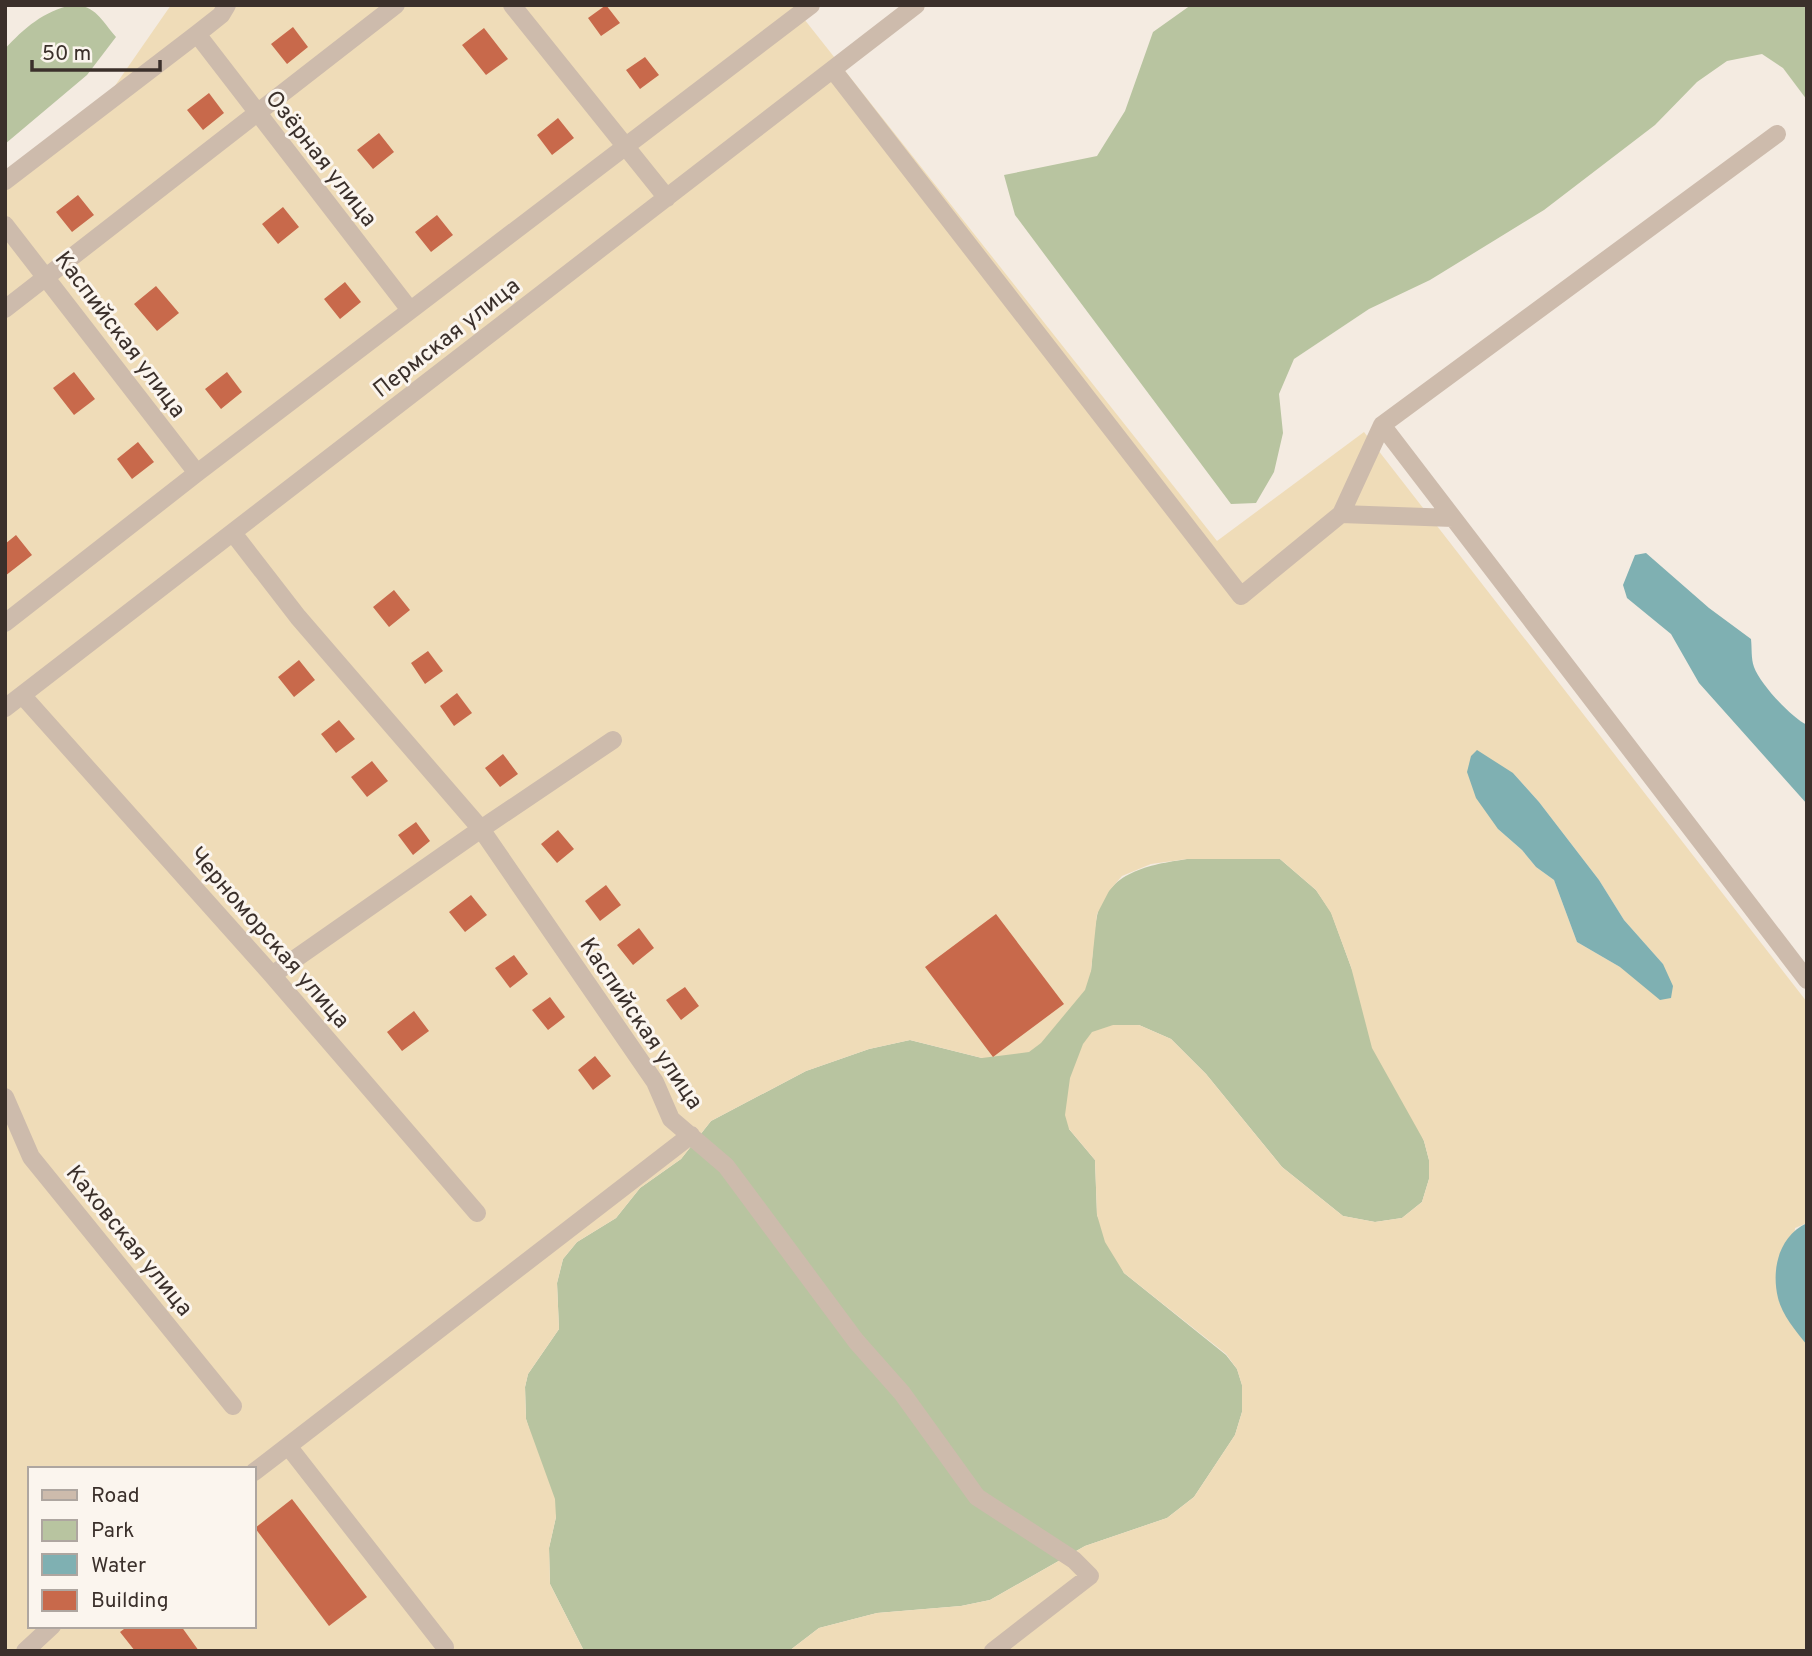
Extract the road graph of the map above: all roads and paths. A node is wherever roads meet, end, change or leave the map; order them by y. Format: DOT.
graph roads {
  1 [pos="227,5"];
  2 [pos="396,5"];
  3 [pos="512,5"];
  4 [pos="811,5"];
  5 [pos="916,5"];
  6 [pos="197,34"];
  7 [pos="832,70"];
  8 [pos="257,114"];
  9 [pos="1777,134"];
  10 [pos="625,146"];
  11 [pos="5,181"];
  12 [pos="667,198"];
  13 [pos="5,225"];
  14 [pos="47,277"];
  15 [pos="5,309"];
  16 [pos="410,310"];
  17 [pos="1381,425"];
  18 [pos="197,473"];
  19 [pos="1341,514"];
  20 [pos="1453,518"];
  21 [pos="233,533"];
  22 [pos="5,623"];
  23 [pos="22,695"];
  24 [pos="5,708"];
  25 [pos="613,740"];
  26 [pos="481,828"];
  27 [pos="272,975"];
  28 [pos="1807,980"];
  29 [pos="5,1097"];
  30 [pos="691,1135"];
  31 [pos="477,1213"];
  32 [pos="233,1406"];
  33 [pos="288,1446"];
  34 [pos="256,1470"];
  35 [pos="50,1628"];
  36 [pos="445,1647"];
  37 [pos="25,1651"];
  38 [pos="993,1651"];
  1 -- 6 [label="street"];
  2 -- 8 [label="street"];
  3 -- 10 [label="street"];
  4 -- 10 [label="street"];
  5 -- 7 [label="street, Пермская улица"];
  6 -- 8 [label="street, Озёрная улица"];
  6 -- 11 [label="street"];
  7 -- 12 [label="street, Пермская улица"];
  7 -- 19 [label="street"];
  8 -- 14 [label="street"];
  8 -- 16 [label="street, Озёрная улица"];
  9 -- 17 [label="street"];
  10 -- 12 [label="street"];
  10 -- 16 [label="street"];
  12 -- 21 [label="street, Пермская улица"];
  13 -- 14 [label="street, Каспийская улица"];
  14 -- 15 [label="street"];
  14 -- 18 [label="street, Каспийская улица"];
  16 -- 18 [label="street"];
  17 -- 19 [label="street"];
  17 -- 20 [label="street"];
  18 -- 22 [label="street"];
  19 -- 20 [label="street"];
  20 -- 28 [label="street"];
  21 -- 23 [label="street, Пермская улица"];
  21 -- 26 [label="street, Каспийская улица"];
  23 -- 24 [label="street, Пермская улица"];
  23 -- 27 [label="street, Черноморская улица"];
  25 -- 26 [label="street"];
  26 -- 27 [label="street"];
  26 -- 30 [label="street, Каспийская улица"];
  27 -- 31 [label="street, Черноморская улица"];
  29 -- 32 [label="street, Каховская улица"];
  30 -- 33 [label="street"];
  30 -- 38 [label="street, Каспийская улица"];
  33 -- 34 [label="street"];
  33 -- 36 [label="street"];
  35 -- 37 [label="street"];
}
